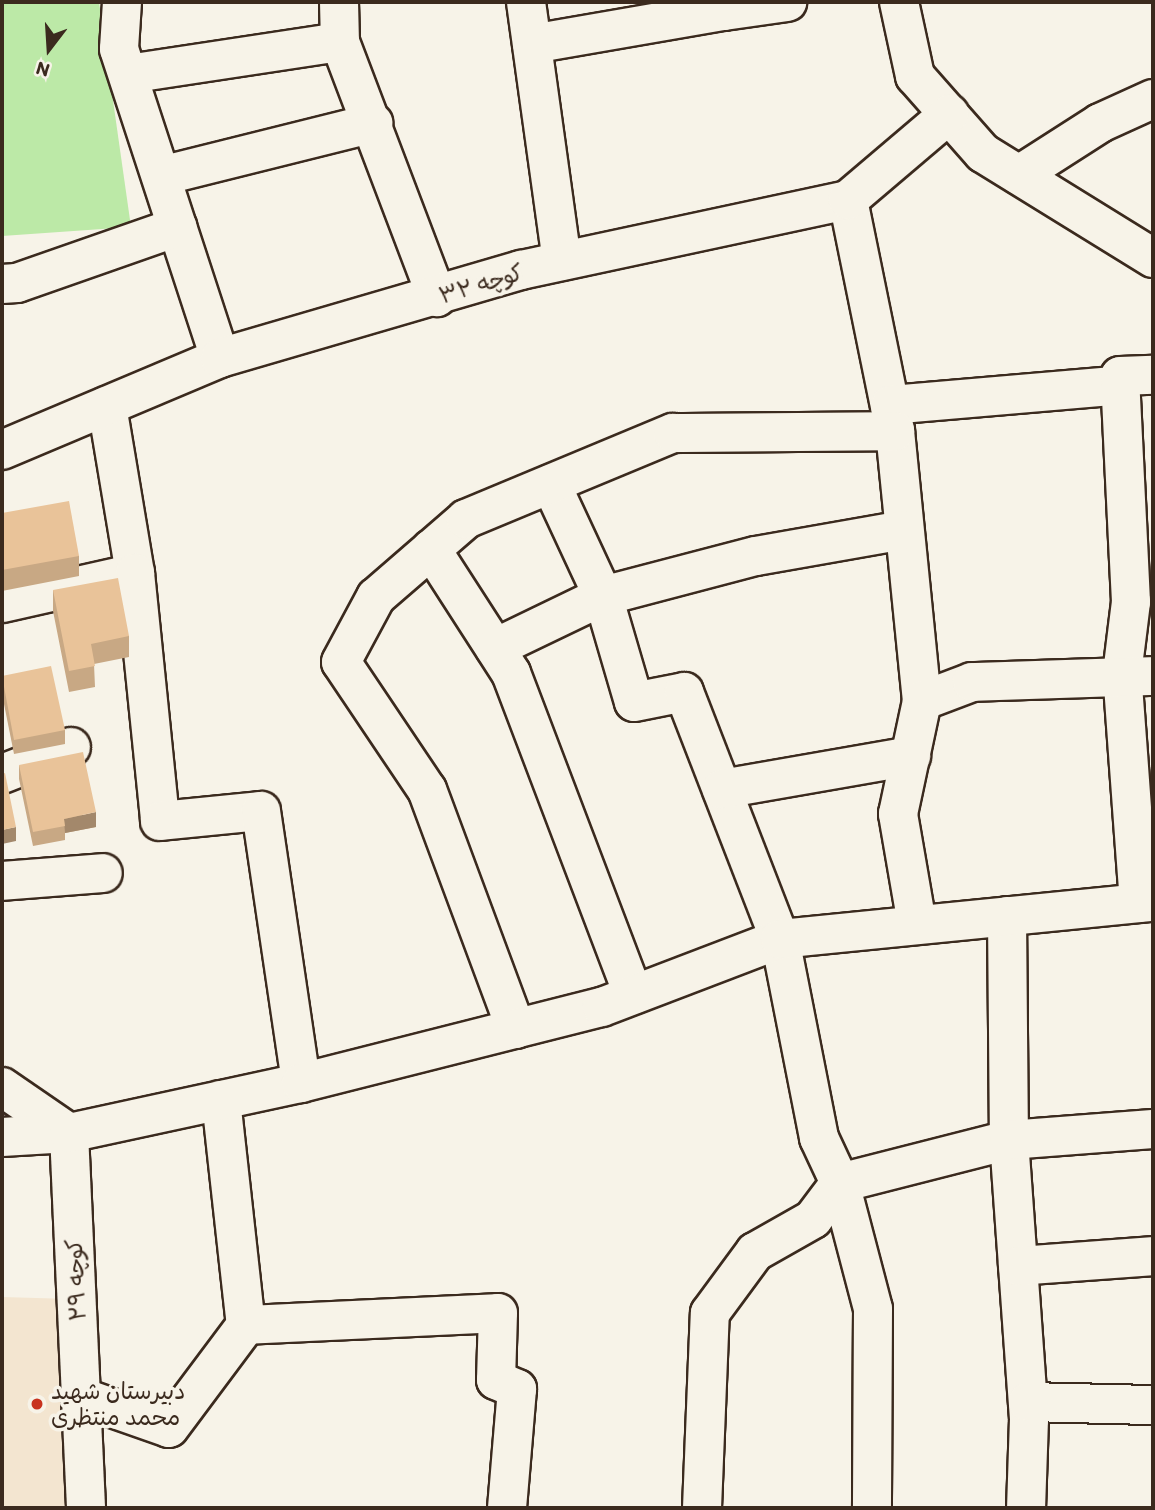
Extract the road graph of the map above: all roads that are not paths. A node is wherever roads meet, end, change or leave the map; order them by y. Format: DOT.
graph roads {
  1 [pos="122,2"];
  2 [pos="339,2"];
  3 [pos="526,2"];
  4 [pos="787,2"];
  5 [pos="899,2"];
  6 [pos="723,7"];
  7 [pos="340,42"];
  8 [pos="532,44"];
  9 [pos="128,74"];
  10 [pos="1153,99"];
  11 [pos="949,114"];
  12 [pos="373,122"];
  13 [pos="1019,175"];
  14 [pos="161,176"];
  15 [pos="848,200"];
  16 [pos="177,227"];
  17 [pos="1153,258"];
  18 [pos="562,261"];
  19 [pos="2,284"];
  20 [pos="438,297"];
  21 [pos="220,358"];
  22 [pos="1137,380"];
  23 [pos="107,406"];
  24 [pos="892,418"];
  25 [pos="2,450"];
  26 [pos="551,484"];
  27 [pos="904,530"];
  28 [pos="431,549"];
  29 [pos="135,573"];
  30 [pos="603,596"];
  31 [pos="2,603"];
  32 [pos="495,648"];
  33 [pos="1137,675"];
  34 [pos="922,701"];
  35 [pos="71,747"];
  36 [pos="911,756"];
  37 [pos="2,774"];
  38 [pos="722,789"];
  39 [pos="103,873"];
  40 [pos="2,881"];
  41 [pos="1146,902"];
  42 [pos="1007,916"];
  43 [pos="917,924"];
  44 [pos="780,939"];
  45 [pos="633,995"];
  46 [pos="516,1029"];
  47 [pos="301,1083"];
  48 [pos="2,1087"];
  49 [pos="220,1100"];
  50 [pos="1153,1129"];
  51 [pos="69,1133"];
  52 [pos="2,1137"];
  53 [pos="1009,1140"];
  54 [pos="840,1183"];
  55 [pos="1153,1256"];
  56 [pos="1018,1266"];
  57 [pos="246,1325"];
  58 [pos="81,1397"];
  59 [pos="1028,1402"];
  60 [pos="1153,1405"];
  61 [pos="86,1508"];
  62 [pos="508,1508"];
  63 [pos="702,1508"];
  64 [pos="872,1508"];
  65 [pos="1026,1508"];
  1 -- 9 [label="street"];
  2 -- 7 [label="street"];
  3 -- 8 [label="street"];
  4 -- 6 [label="street"];
  5 -- 11 [label="street"];
  6 -- 8 [label="street"];
  7 -- 9 [label="street"];
  7 -- 12 [label="street"];
  8 -- 18 [label="street"];
  9 -- 14 [label="street"];
  10 -- 13 [label="street"];
  11 -- 13 [label="street"];
  11 -- 15 [label="street, کوچه ۳۲"];
  12 -- 14 [label="street"];
  12 -- 20 [label="street"];
  13 -- 17 [label="street"];
  14 -- 16 [label="street"];
  15 -- 18 [label="street, کوچه ۳۲"];
  15 -- 24 [label="street"];
  16 -- 19 [label="street"];
  16 -- 21 [label="street"];
  18 -- 20 [label="street, کوچه ۳۲"];
  20 -- 21 [label="street, کوچه ۳۲"];
  21 -- 23 [label="street, کوچه ۳۲"];
  22 -- 24 [label="street"];
  22 -- 33 [label="street"];
  23 -- 25 [label="street, کوچه ۳۲"];
  23 -- 29 [label="street"];
  24 -- 26 [label="street"];
  24 -- 27 [label="street"];
  26 -- 28 [label="street"];
  26 -- 30 [label="street"];
  27 -- 30 [label="street"];
  27 -- 34 [label="street"];
  28 -- 32 [label="street"];
  28 -- 46 [label="street"];
  29 -- 31 [label="street"];
  29 -- 47 [label="street"];
  30 -- 32 [label="street"];
  30 -- 38 [label="street"];
  32 -- 45 [label="street"];
  33 -- 34 [label="street"];
  33 -- 41 [label="street"];
  34 -- 36 [label="street"];
  35 -- 37 [label="street"];
  36 -- 38 [label="street"];
  36 -- 43 [label="street"];
  38 -- 44 [label="street"];
  39 -- 40 [label="street"];
  41 -- 42 [label="street"];
  42 -- 43 [label="street"];
  42 -- 53 [label="street"];
  43 -- 44 [label="street"];
  44 -- 45 [label="street"];
  44 -- 54 [label="street"];
  45 -- 46 [label="street"];
  46 -- 47 [label="street"];
  47 -- 49 [label="street"];
  48 -- 51 [label="street"];
  49 -- 51 [label="street"];
  49 -- 57 [label="street"];
  50 -- 53 [label="street"];
  51 -- 52 [label="street"];
  51 -- 58 [label="street, کوچه ۲۹"];
  53 -- 54 [label="street"];
  53 -- 56 [label="street"];
  54 -- 63 [label="street"];
  54 -- 64 [label="street"];
  55 -- 56 [label="street"];
  56 -- 59 [label="street"];
  57 -- 58 [label="street"];
  57 -- 62 [label="street"];
  58 -- 61 [label="street, کوچه ۲۹"];
  59 -- 60 [label="street"];
  59 -- 65 [label="street"];
}
